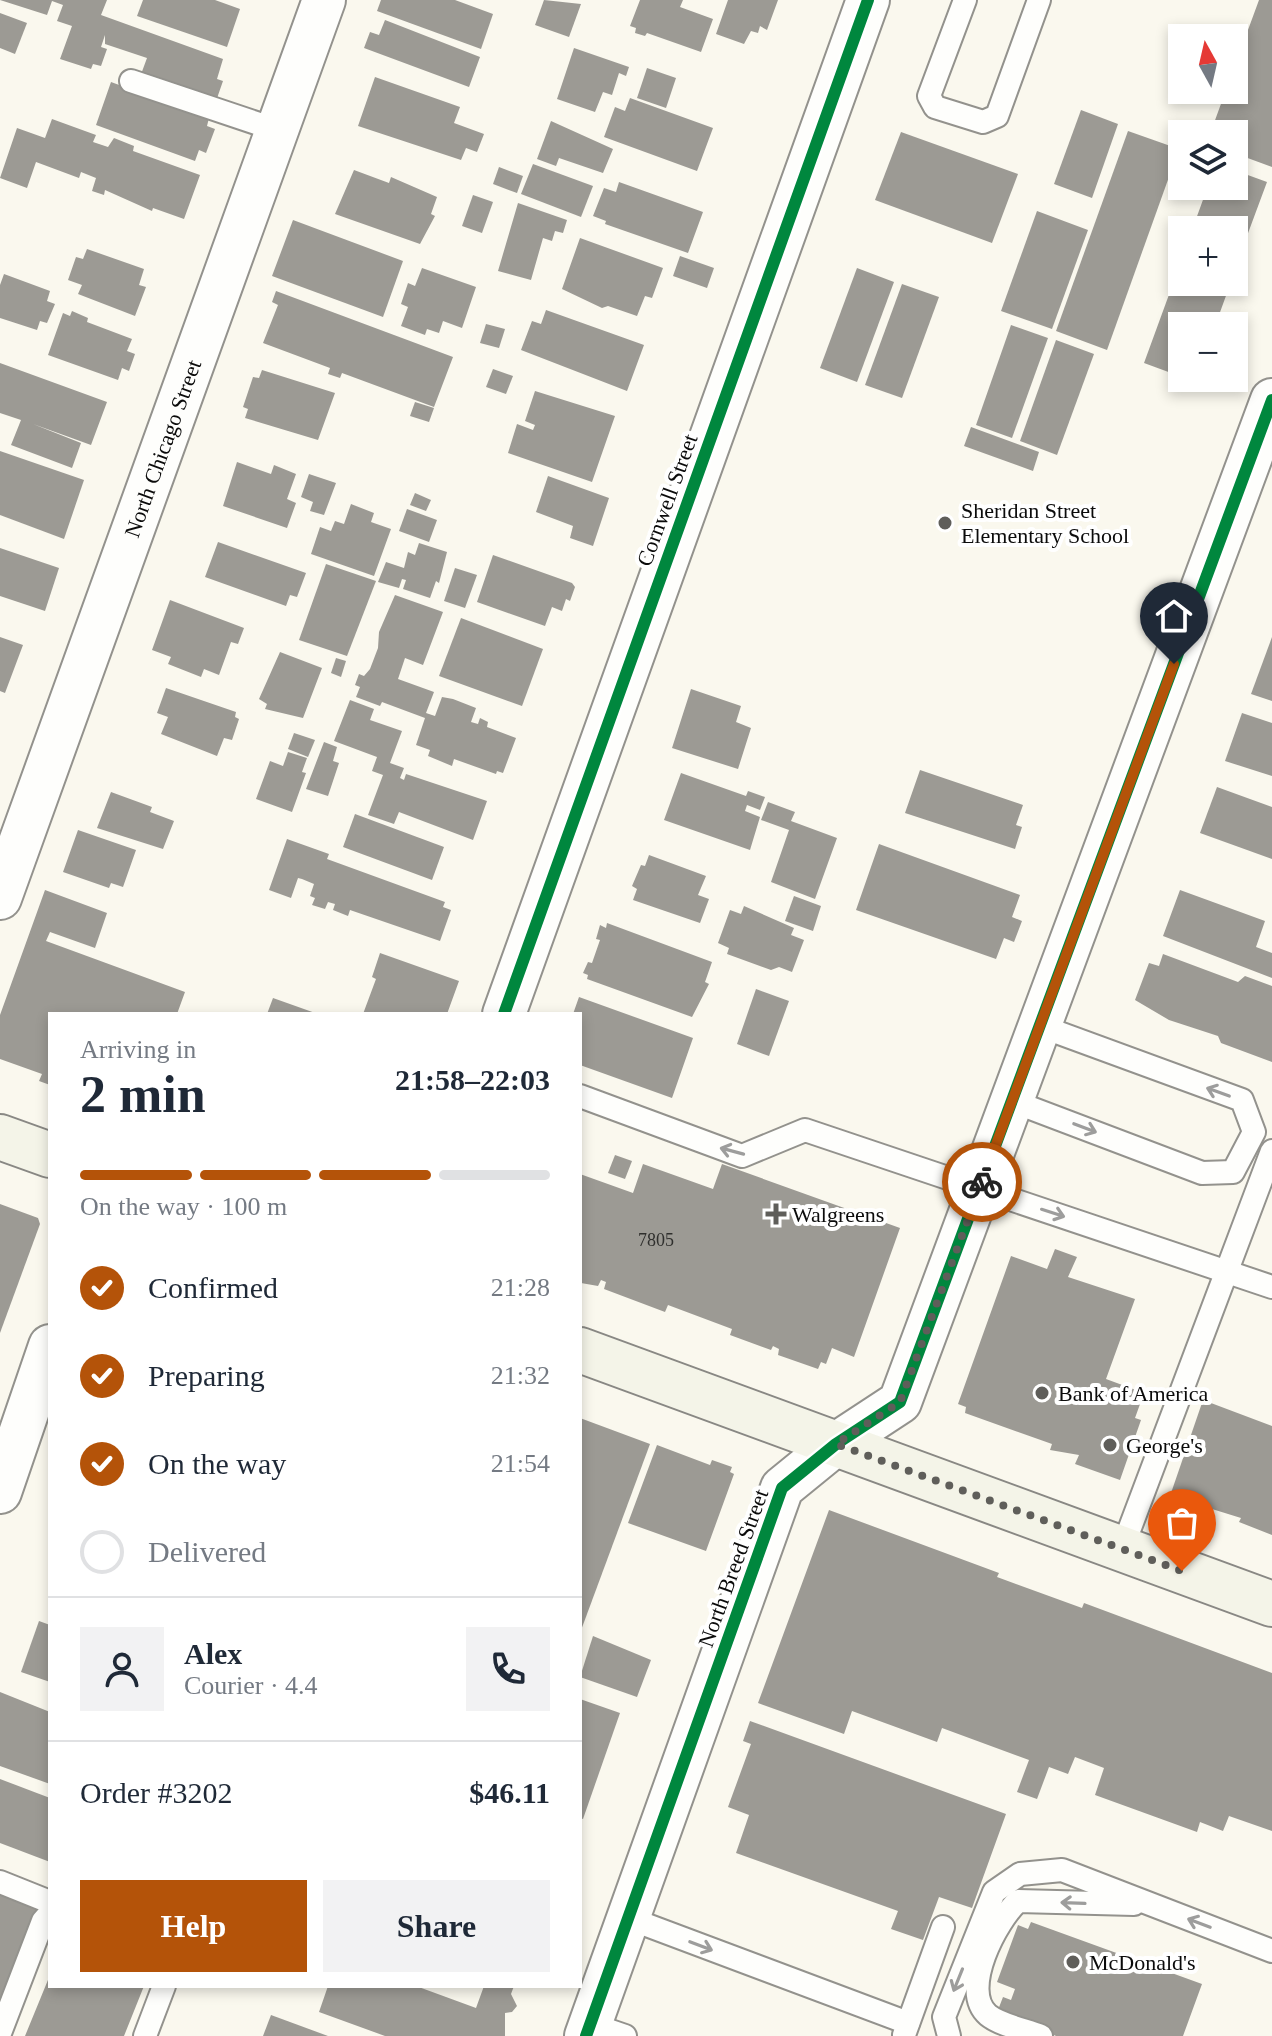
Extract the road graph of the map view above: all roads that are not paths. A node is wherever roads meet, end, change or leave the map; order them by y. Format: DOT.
graph roads {
  1 [pos="324,0"];
  2 [pos="868,0"];
  3 [pos="965,0"];
  4 [pos="1039,0"];
  5 [pos="131,81"];
  6 [pos="277,130"];
  7 [pos="1272,400"];
  8 [pos="1261,463"];
  9 [pos="0,898"];
  10 [pos="505,1012"];
  11 [pos="1040,1026"];
  12 [pos="582,1097"];
  13 [pos="1012,1101"];
  14 [pos="0,1137"];
  15 [pos="1272,1151"];
  16 [pos="48,1154"];
  17 [pos="979,1189"];
  18 [pos="1227,1271"];
  19 [pos="1272,1287"];
  20 [pos="582,1351"];
  21 [pos="48,1352"];
  22 [pos="836,1444"];
  23 [pos="0,1491"];
  24 [pos="1122,1549"];
  25 [pos="1272,1604"];
  26 [pos="0,1882"];
  27 [pos="48,1901"];
  28 [pos="1151,1904"];
  29 [pos="48,1915"];
  30 [pos="628,1918"];
  31 [pos="943,1927"];
  32 [pos="1272,1951"];
  33 [pos="163,1988"];
  34 [pos="905,2030"];
  35 [pos="600,2032"];
  36 [pos="0,2033"];
  37 [pos="145,2036"];
  38 [pos="949,2036"];
  39 [pos="1041,2036"];
  1 -- 6 [label="street, North Chicago Street"];
  2 -- 10 [label="street, Cornwell Street"];
  3 -- 4 [label="lane"];
  5 -- 6 [label="lane"];
  6 -- 9 [label="street, North Chicago Street"];
  7 -- 8 [label="street, North Breed Street"];
  8 -- 11 [label="street, North Breed Street"];
  11 -- 13 [label="street, North Breed Street"];
  13 -- 11 [label="lane, one-way"];
  17 -- 12 [label="lane, one-way"];
  13 -- 17 [label="street, North Breed Street"];
  14 -- 16 [label="main road"];
  15 -- 18 [label="lane"];
  17 -- 18 [label="lane, one-way"];
  17 -- 22 [label="street, North Breed Street"];
  18 -- 19 [label="lane"];
  18 -- 24 [label="lane"];
  20 -- 22 [label="main road"];
  21 -- 23 [label="street"];
  22 -- 24 [label="main road"];
  22 -- 30 [label="street, North Breed Street"];
  24 -- 25 [label="main road"];
  26 -- 27 [label="lane"];
  32 -- 28 [label="lane, one-way"];
  28 -- 38 [label="lane, one-way"];
  28 -- 39 [label="lane, one-way"];
  29 -- 36 [label="lane"];
  30 -- 34 [label="lane, one-way"];
  30 -- 35 [label="street, North Breed Street"];
  31 -- 34 [label="lane"];
  33 -- 37 [label="lane"];
}
